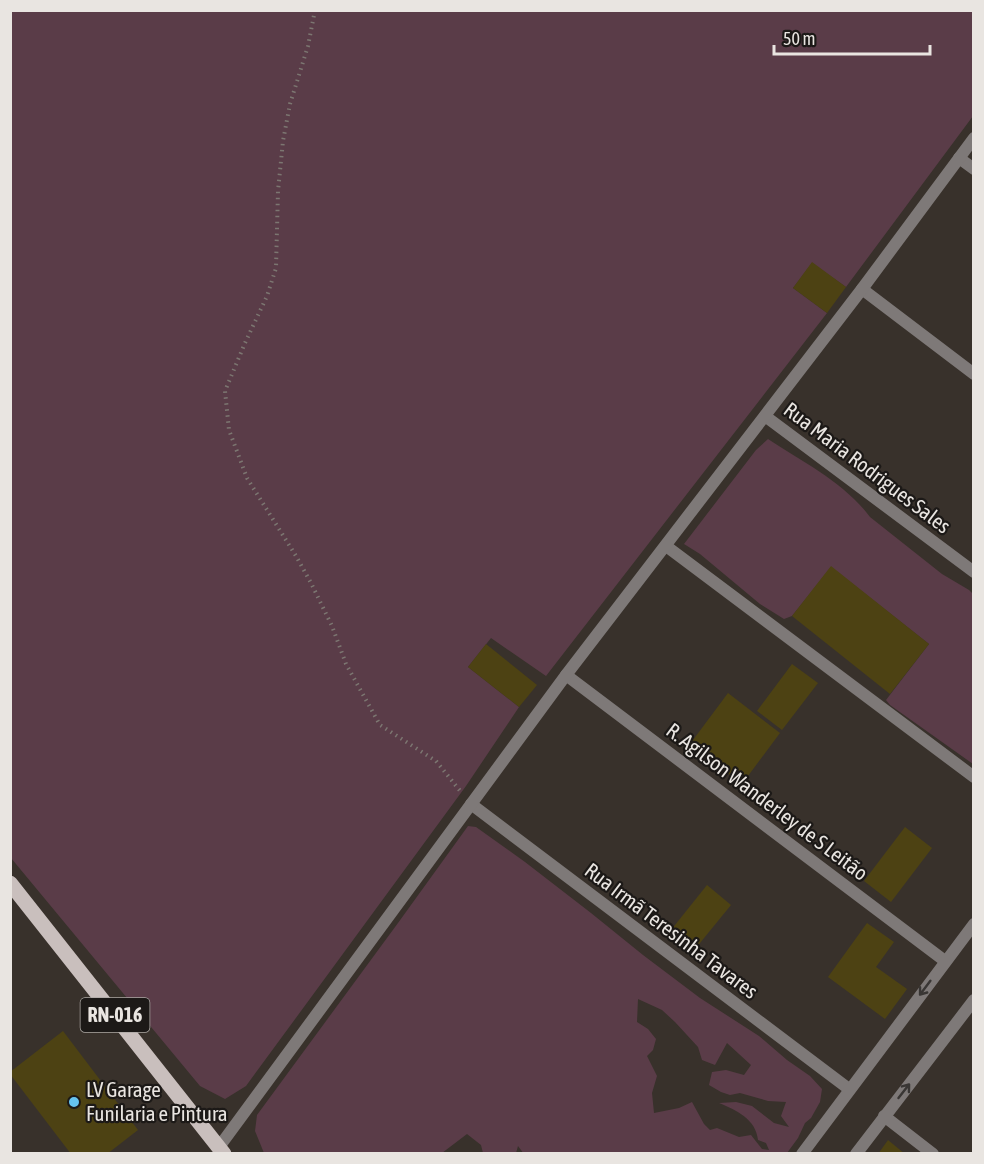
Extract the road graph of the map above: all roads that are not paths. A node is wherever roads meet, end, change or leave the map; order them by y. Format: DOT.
graph roads {
  1 [pos="974,138"];
  2 [pos="958,158"];
  3 [pos="974,169"];
  4 [pos="861,289"];
  5 [pos="974,374"];
  6 [pos="765,416"];
  7 [pos="666,546"];
  8 [pos="974,572"];
  9 [pos="566,675"];
  10 [pos="974,777"];
  11 [pos="471,804"];
  12 [pos="10,883"];
  13 [pos="974,924"];
  14 [pos="945,961"];
  15 [pos="974,1000"];
  16 [pos="849,1089"];
  17 [pos="884,1116"];
  18 [pos="221,1150"];
  19 [pos="803,1153"];
  20 [pos="856,1154"];
  21 [pos="933,1154"];
  1 -- 2 [label="street"];
  2 -- 3 [label="street"];
  2 -- 4 [label="street"];
  4 -- 5 [label="street"];
  4 -- 6 [label="street"];
  6 -- 7 [label="street"];
  6 -- 8 [label="street, Rua Maria Rodrigues Sales"];
  7 -- 9 [label="street"];
  7 -- 10 [label="street"];
  9 -- 11 [label="street"];
  9 -- 14 [label="street, R. Agilson Wanderley de S Leitão"];
  11 -- 16 [label="street, Rua Irmã Teresinha Tavares"];
  11 -- 18 [label="street"];
  12 -- 18 [label="main road, RN-016"];
  13 -- 14 [label="street"];
  14 -- 16 [label="street, one-way"];
  17 -- 15 [label="street, one-way"];
  16 -- 19 [label="street"];
  17 -- 20 [label="street"];
  17 -- 21 [label="street"];
}
